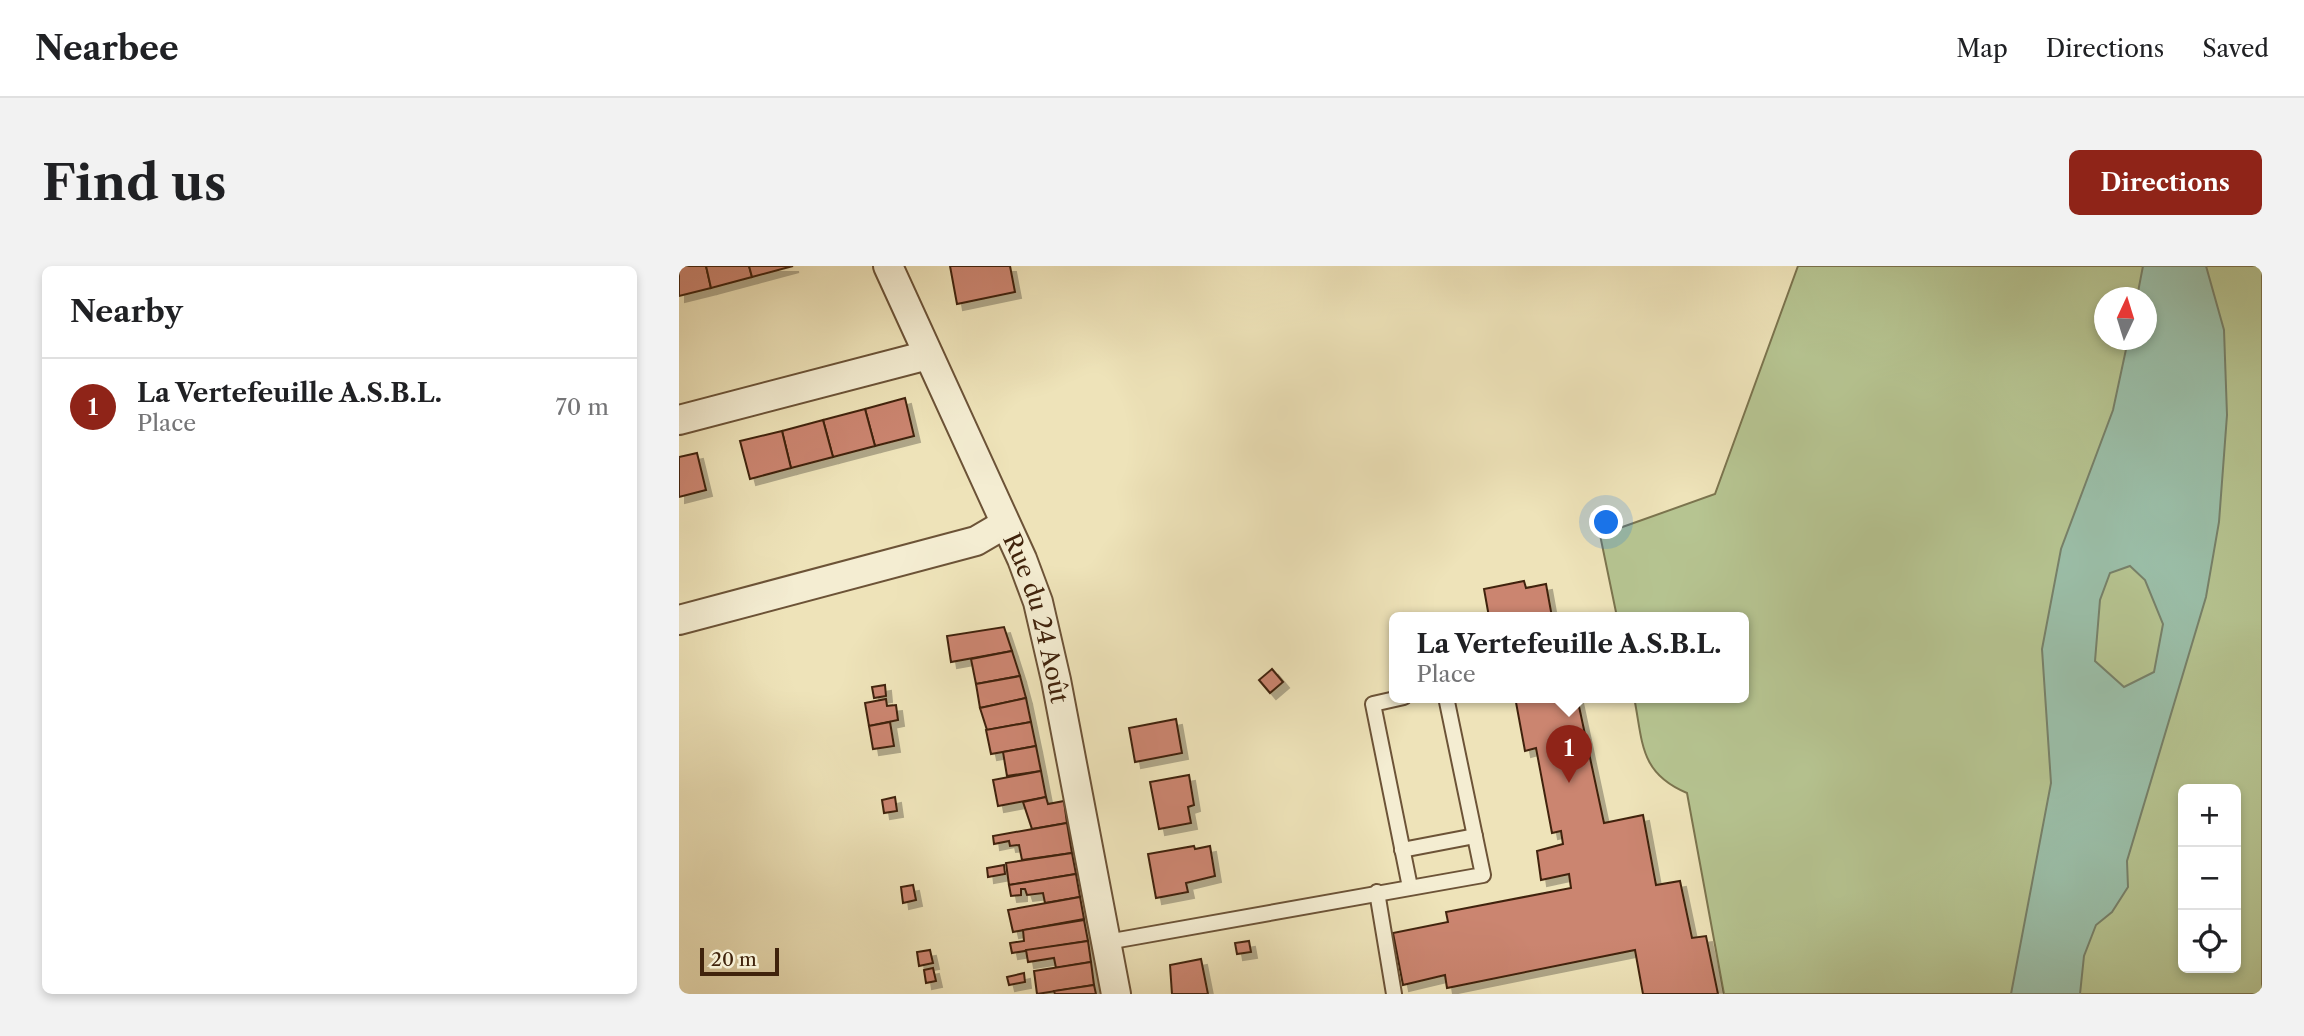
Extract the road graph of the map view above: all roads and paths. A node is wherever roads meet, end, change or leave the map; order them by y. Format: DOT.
graph roads {
  1 [pos="888,266"];
  2 [pos="928,355"];
  3 [pos="679,421"];
  4 [pos="1005,524"];
  5 [pos="679,620"];
  6 [pos="1389,700"];
  7 [pos="1447,703"];
  8 [pos="1475,836"];
  9 [pos="1402,850"];
  10 [pos="1410,887"];
  11 [pos="1377,892"];
  12 [pos="1107,942"];
  13 [pos="1116,994"];
  14 [pos="1394,994"];
  1 -- 2 [label="street, Rue du 24 Août"];
  2 -- 3 [label="street"];
  2 -- 4 [label="street, Rue du 24 Août"];
  4 -- 5 [label="street"];
  4 -- 12 [label="street, Rue du 24 Août"];
  6 -- 9 [label="lane"];
  7 -- 8 [label="lane"];
  8 -- 9 [label="lane"];
  8 -- 10 [label="lane"];
  9 -- 10 [label="lane"];
  10 -- 11 [label="lane"];
  11 -- 12 [label="lane"];
  11 -- 14 [label="lane"];
  12 -- 13 [label="street, Rue du 24 Août"];
}
